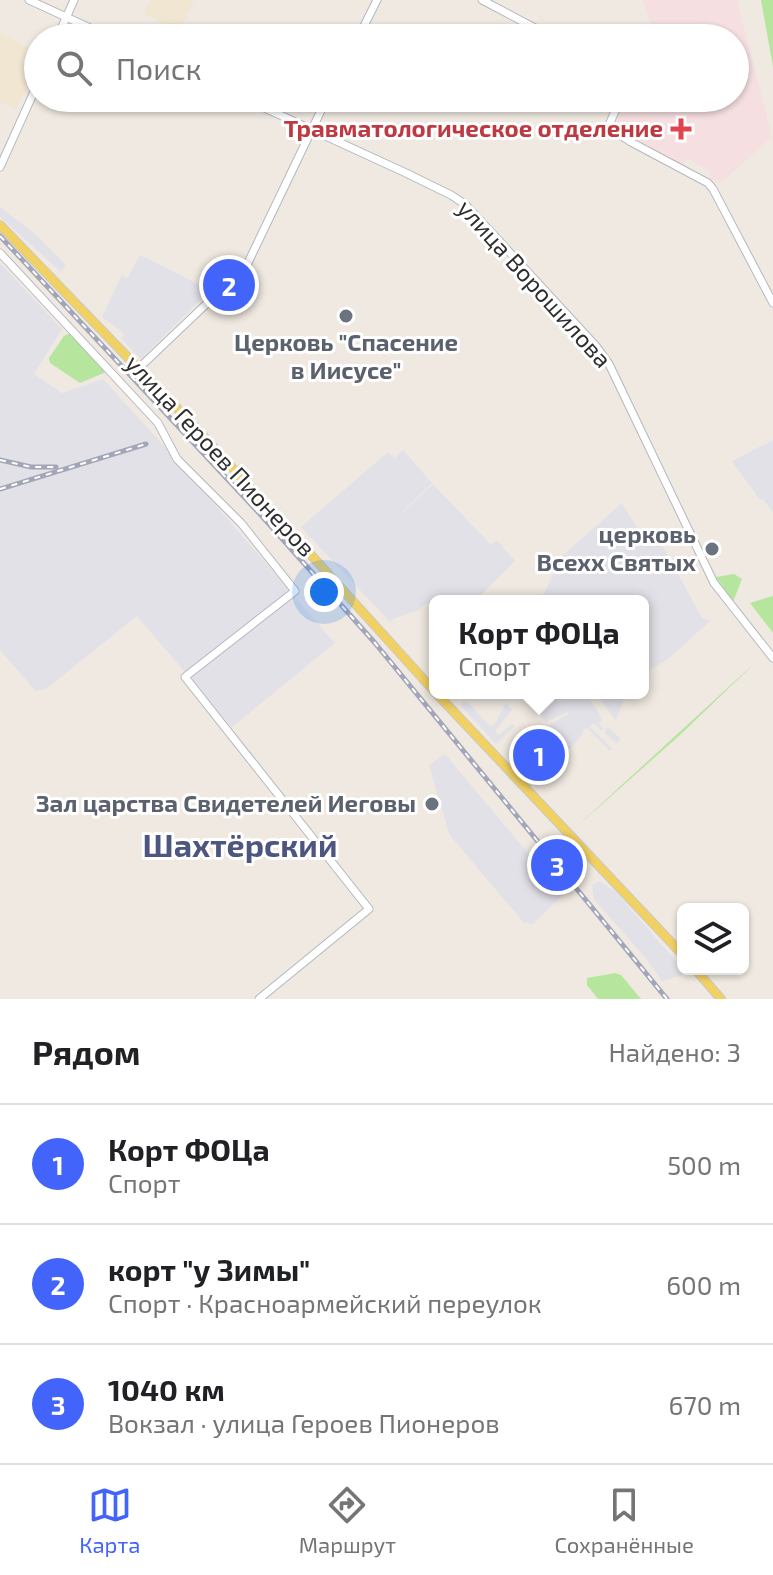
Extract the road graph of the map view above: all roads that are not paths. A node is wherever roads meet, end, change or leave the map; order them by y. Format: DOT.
graph roads {
  1 [pos="29,0"];
  2 [pos="74,0"];
  3 [pos="377,0"];
  4 [pos="482,0"];
  5 [pos="66,18"];
  6 [pos="63,24"];
  7 [pos="80,24"];
  8 [pos="365,24"];
  9 [pos="527,24"];
  10 [pos="25,112"];
  11 [pos="274,112"];
  12 [pos="320,112"];
  13 [pos="615,112"];
  14 [pos="312,129"];
  15 [pos="0,167"];
  16 [pos="0,225"];
  17 [pos="0,253"];
  18 [pos="773,303"];
  19 [pos="139,368"];
  20 [pos="773,658"];
  21 [pos="429,684"];
  22 [pos="443,699"];
  23 [pos="677,949"];
  24 [pos="700,975"];
  25 [pos="259,999"];
  26 [pos="721,999"];
  1 -- 5 [label="street"];
  2 -- 5 [label="street"];
  3 -- 8 [label="street"];
  4 -- 9 [label="street"];
  5 -- 6 [label="street"];
  5 -- 7 [label="street"];
  10 -- 15 [label="street"];
  11 -- 14 [label="street, улица Ворошилова"];
  12 -- 14 [label="street"];
  13 -- 18 [label="street"];
  14 -- 19 [label="street"];
  14 -- 20 [label="street, улица Ворошилова"];
  16 -- 19 [label="main road, улица Героев Пионеров"];
  17 -- 25 [label="street, улица Героев Пионеров"];
  19 -- 21 [label="main road, улица Героев Пионеров"];
  22 -- 23 [label="main road, улица Героев Пионеров"];
  24 -- 26 [label="main road"];
}
